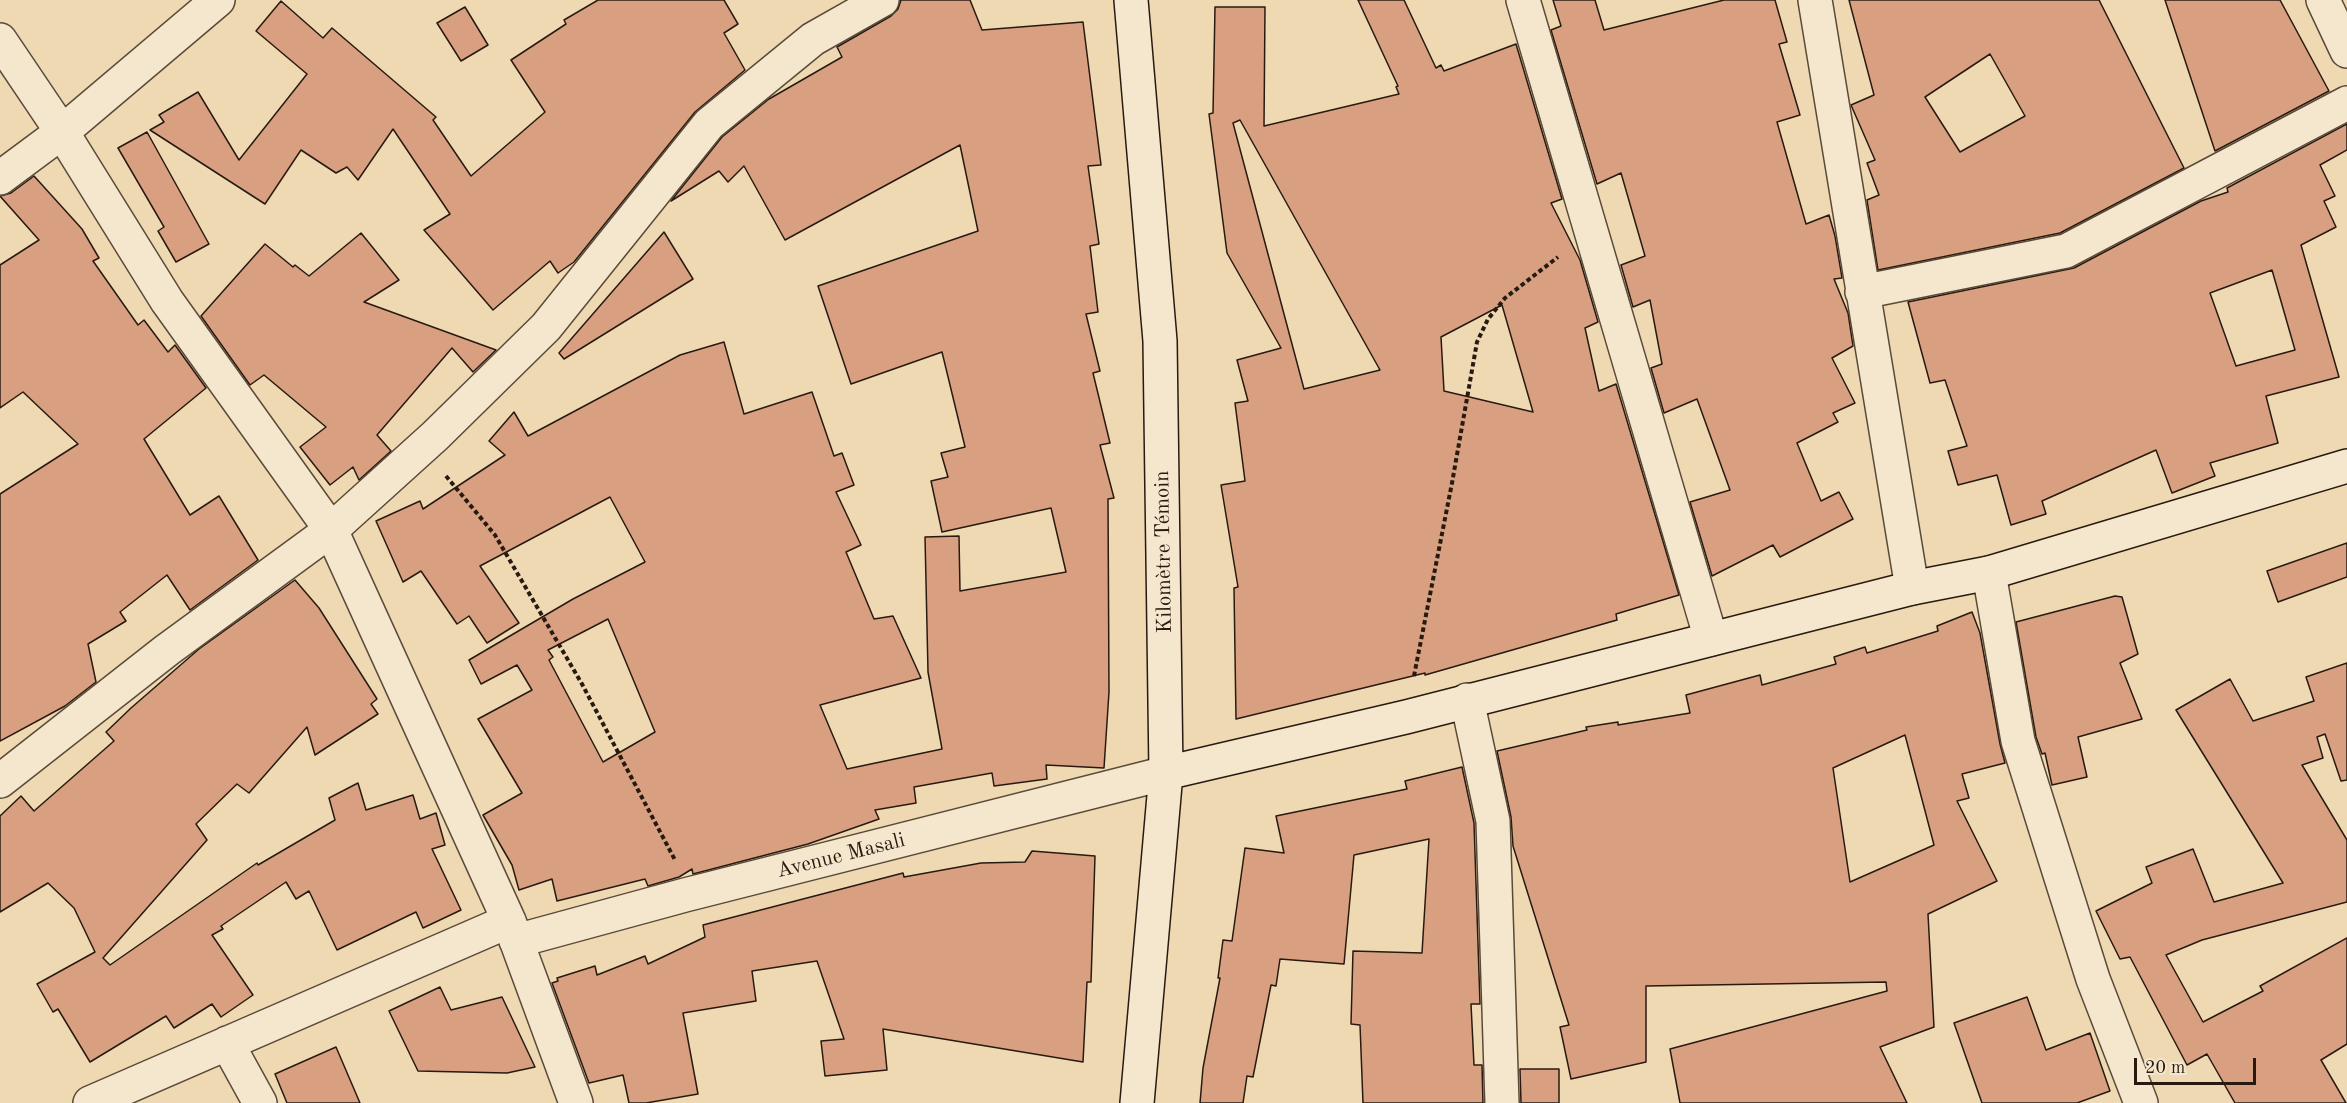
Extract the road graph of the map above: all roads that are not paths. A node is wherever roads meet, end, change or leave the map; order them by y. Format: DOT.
graph roads {
  1 [pos="218,0"];
  2 [pos="882,0"];
  3 [pos="1131,0"];
  4 [pos="1523,0"];
  5 [pos="1815,0"];
  6 [pos="2323,0"];
  7 [pos="0,40"];
  8 [pos="2347,51"];
  9 [pos="2347,103"];
  10 [pos="62,132"];
  11 [pos="0,177"];
  12 [pos="1863,292"];
  13 [pos="2347,466"];
  14 [pos="331,530"];
  15 [pos="1989,573"];
  16 [pos="1912,588"];
  17 [pos="1711,639"];
  18 [pos="1467,700"];
  19 [pos="5,771"];
  20 [pos="1166,773"];
  21 [pos="512,931"];
  22 [pos="227,1043"];
  23 [pos="90,1103"];
  24 [pos="260,1103"];
  25 [pos="576,1103"];
  26 [pos="1137,1103"];
  27 [pos="1502,1103"];
  28 [pos="2141,1103"];
  1 -- 10 [label="street"];
  2 -- 14 [label="street"];
  3 -- 20 [label="street, Kilomètre Témoin"];
  4 -- 17 [label="street"];
  5 -- 12 [label="street"];
  6 -- 8 [label="street"];
  7 -- 10 [label="street"];
  9 -- 12 [label="street"];
  10 -- 11 [label="street"];
  10 -- 14 [label="street"];
  12 -- 16 [label="street"];
  13 -- 15 [label="street, Avenue Masali"];
  14 -- 19 [label="street"];
  14 -- 21 [label="street"];
  15 -- 16 [label="street, Avenue Masali"];
  15 -- 28 [label="street"];
  16 -- 17 [label="street, Avenue Masali"];
  17 -- 18 [label="street, Avenue Masali"];
  18 -- 20 [label="street, Avenue Masali"];
  18 -- 27 [label="street"];
  20 -- 21 [label="street, Avenue Masali"];
  20 -- 26 [label="street, Kilomètre Témoin"];
  21 -- 22 [label="street, Avenue Masali"];
  21 -- 25 [label="street"];
  22 -- 23 [label="street, Avenue Masali"];
  22 -- 24 [label="street"];
}
